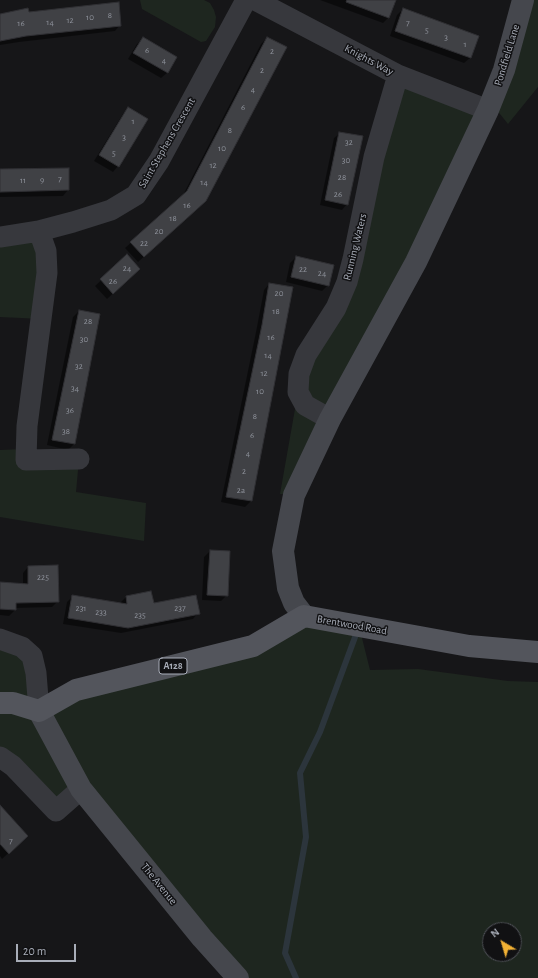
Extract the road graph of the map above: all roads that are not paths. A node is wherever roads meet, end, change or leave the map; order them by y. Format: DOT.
graph roads {
  1 [pos="246,0"];
  2 [pos="255,0"];
  3 [pos="523,0"];
  4 [pos="398,75"];
  5 [pos="488,110"];
  6 [pos="40,231"];
  7 [pos="0,237"];
  8 [pos="330,419"];
  9 [pos="79,459"];
  10 [pos="304,616"];
  11 [pos="0,639"];
  12 [pos="538,652"];
  13 [pos="0,703"];
  14 [pos="39,710"];
  15 [pos="0,757"];
  16 [pos="81,789"];
  17 [pos="238,978"];
  1 -- 6 [label="street, Saint Stephens Crescent"];
  2 -- 4 [label="street, Knights Way"];
  3 -- 5 [label="street, Pondfield Lane"];
  4 -- 5 [label="street, Knights Way"];
  4 -- 8 [label="street, Running Waters"];
  5 -- 8 [label="street"];
  6 -- 7 [label="street, Saint Stephens Crescent"];
  6 -- 9 [label="street"];
  8 -- 10 [label="street"];
  10 -- 12 [label="main road, Brentwood Road"];
  10 -- 14 [label="main road, Brentwood Road / A128"];
  11 -- 14 [label="street"];
  13 -- 14 [label="main road"];
  14 -- 16 [label="street, The Avenue"];
  15 -- 16 [label="street"];
  16 -- 17 [label="street, The Avenue"];
}
